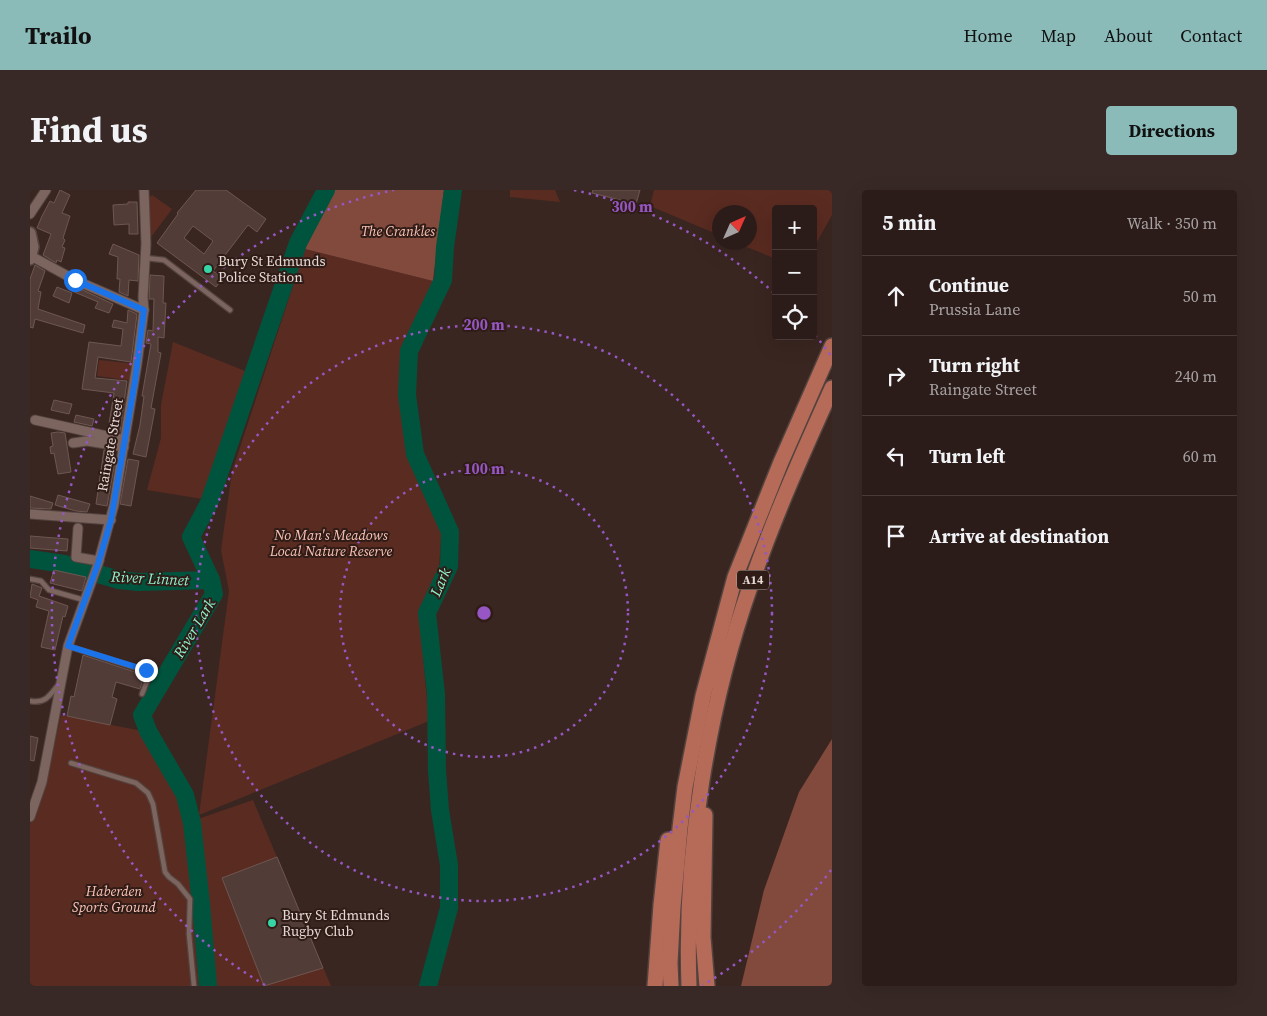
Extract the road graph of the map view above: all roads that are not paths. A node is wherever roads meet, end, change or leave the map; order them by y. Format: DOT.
graph roads {
  1 [pos="46,190"];
  2 [pos="144,190"];
  3 [pos="30,214"];
  4 [pos="30,233"];
  5 [pos="30,258"];
  6 [pos="146,258"];
  7 [pos="144,310"];
  8 [pos="230,310"];
  9 [pos="832,346"];
  10 [pos="832,388"];
  11 [pos="35,420"];
  12 [pos="73,443"];
  13 [pos="124,444"];
  14 [pos="30,514"];
  15 [pos="111,520"];
  16 [pos="78,528"];
  17 [pos="98,562"];
  18 [pos="30,579"];
  19 [pos="84,600"];
  20 [pos="68,646"];
  21 [pos="60,683"];
  22 [pos="142,694"];
  23 [pos="30,701"];
  24 [pos="71,763"];
  25 [pos="702,781"];
  26 [pos="685,787"];
  27 [pos="30,817"];
  28 [pos="194,986"];
  29 [pos="655,986"];
  30 [pos="671,986"];
  31 [pos="688,986"];
  32 [pos="707,986"];
  1 -- 3 [label="street"];
  2 -- 6 [label="street, Raingate Street"];
  4 -- 5 [label="street"];
  5 -- 7 [label="street"];
  6 -- 7 [label="street, Raingate Street"];
  6 -- 8 [label="lane"];
  7 -- 13 [label="street, Raingate Street"];
  9 -- 26 [label="highway, A14"];
  10 -- 25 [label="highway, A14"];
  11 -- 13 [label="street"];
  12 -- 13 [label="street"];
  13 -- 15 [label="street, Raingate Street"];
  14 -- 15 [label="street"];
  15 -- 17 [label="street, Raingate Street"];
  16 -- 17 [label="street"];
  17 -- 19 [label="street, Raingate Street"];
  18 -- 19 [label="lane"];
  19 -- 20 [label="street, Raingate Street"];
  20 -- 21 [label="street, Raingate Street"];
  20 -- 22 [label="lane"];
  21 -- 23 [label="lane"];
  21 -- 27 [label="street, Raingate Street"];
  24 -- 28 [label="lane"];
  25 -- 31 [label="highway, A14"];
  25 -- 32 [label="highway"];
  26 -- 29 [label="highway"];
  26 -- 30 [label="highway, A14"];
}
